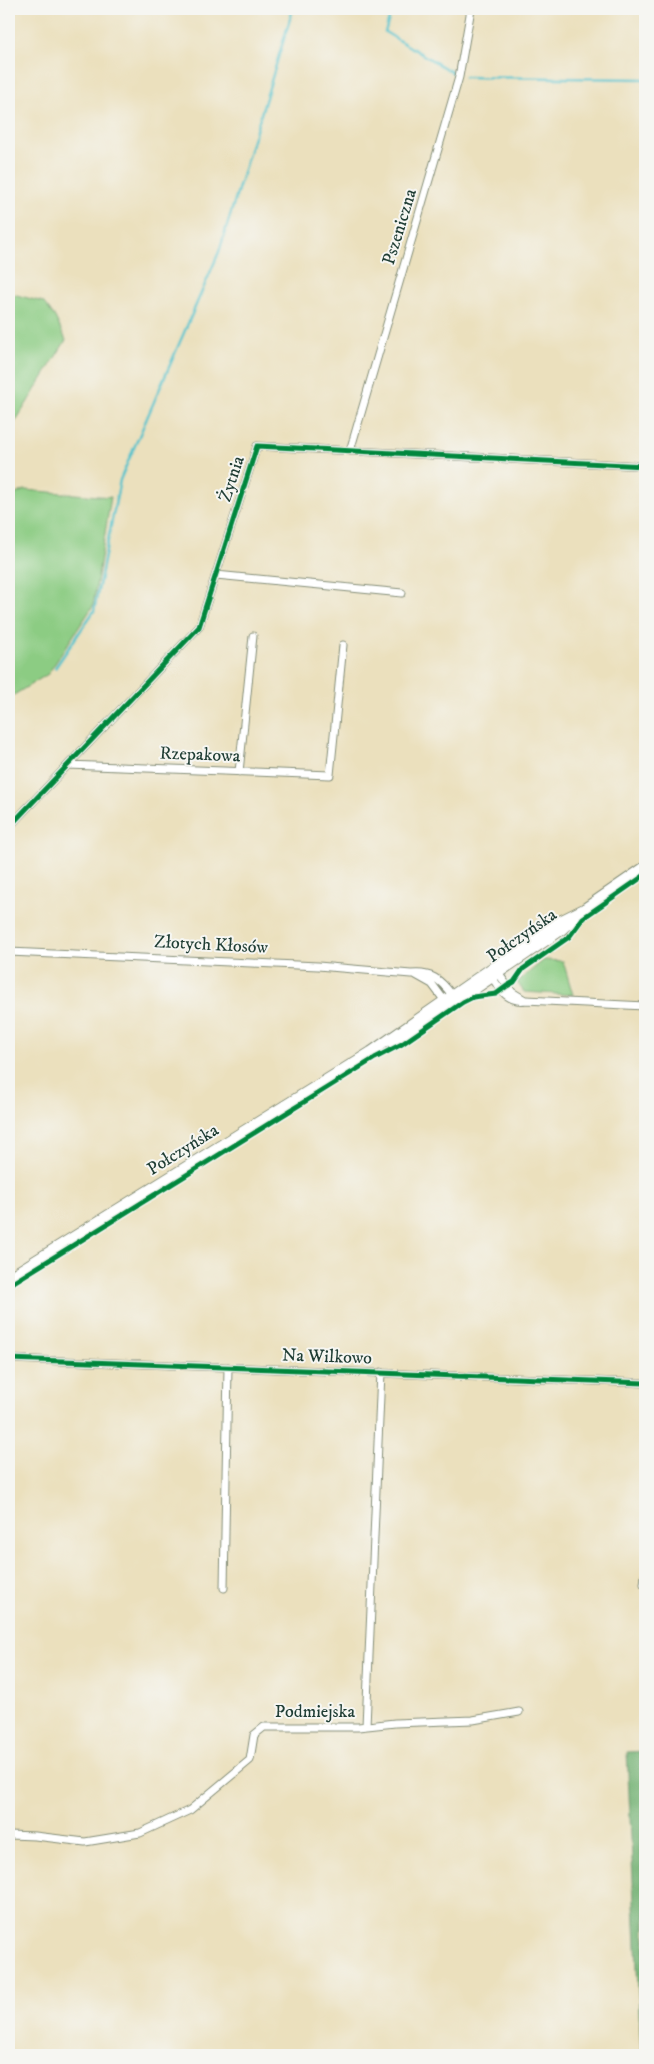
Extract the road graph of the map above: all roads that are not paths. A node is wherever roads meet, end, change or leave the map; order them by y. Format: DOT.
graph roads {
  1 [pos="471,9"];
  2 [pos="350,451"];
  3 [pos="645,466"];
  4 [pos="216,575"];
  5 [pos="402,593"];
  6 [pos="253,636"];
  7 [pos="343,644"];
  8 [pos="68,765"];
  9 [pos="239,772"];
  10 [pos="9,827"];
  11 [pos="645,867"];
  12 [pos="9,952"];
  13 [pos="494,973"];
  14 [pos="449,1000"];
  15 [pos="645,1006"];
  16 [pos="9,1277"];
  17 [pos="9,1359"];
  18 [pos="228,1367"];
  19 [pos="381,1372"];
  20 [pos="645,1383"];
  21 [pos="224,1588"];
  22 [pos="519,1712"];
  23 [pos="366,1726"];
  24 [pos="9,1835"];
  1 -- 2 [label="street, Pszeniczna"];
  2 -- 3 [label="street, Żytnia"];
  2 -- 4 [label="street, Żytnia"];
  4 -- 5 [label="street"];
  4 -- 8 [label="street, Żytnia"];
  6 -- 9 [label="street"];
  7 -- 9 [label="street, Rzepakowa"];
  8 -- 9 [label="street, Rzepakowa"];
  8 -- 10 [label="street, Żytnia"];
  11 -- 13 [label="main road, Połczyńska"];
  12 -- 14 [label="street, Złotych Kłosów"];
  13 -- 14 [label="main road, Połczyńska"];
  13 -- 15 [label="street"];
  14 -- 16 [label="main road, Połczyńska"];
  17 -- 18 [label="street, Na Wilkowo"];
  18 -- 19 [label="street, Na Wilkowo"];
  18 -- 21 [label="street"];
  19 -- 20 [label="street, Na Wilkowo"];
  19 -- 23 [label="street"];
  22 -- 23 [label="street, Podmiejska"];
  23 -- 24 [label="street, Podmiejska"];
}
